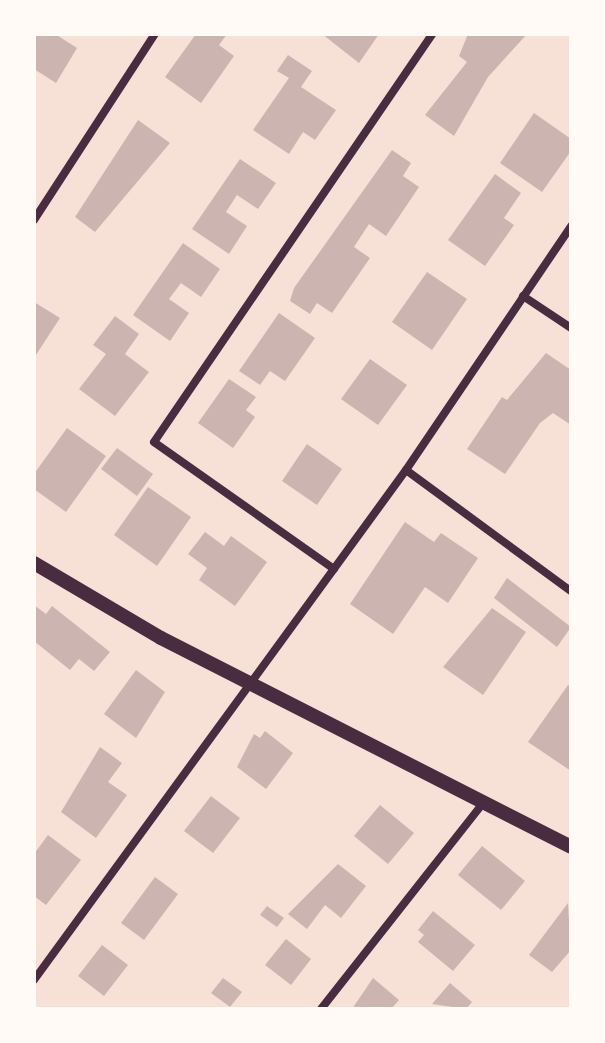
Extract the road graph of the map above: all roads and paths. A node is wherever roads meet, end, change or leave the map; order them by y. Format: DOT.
graph roads {
  1 [pos="155,34"];
  2 [pos="432,34"];
  3 [pos="34,220"];
  4 [pos="571,226"];
  5 [pos="523,296"];
  6 [pos="571,328"];
  7 [pos="406,470"];
  8 [pos="34,563"];
  9 [pos="334,569"];
  10 [pos="571,591"];
  11 [pos="248,684"];
  12 [pos="483,803"];
  13 [pos="571,847"];
  14 [pos="34,980"];
  15 [pos="321,1009"];
  1 -- 3 [label="street"];
  2 -- 9 [label="street"];
  4 -- 5 [label="street"];
  5 -- 6 [label="street"];
  5 -- 7 [label="street"];
  7 -- 9 [label="street"];
  7 -- 10 [label="street"];
  8 -- 11 [label="street"];
  9 -- 11 [label="street"];
  11 -- 12 [label="street"];
  11 -- 14 [label="street"];
  12 -- 13 [label="street"];
  12 -- 15 [label="street"];
}
